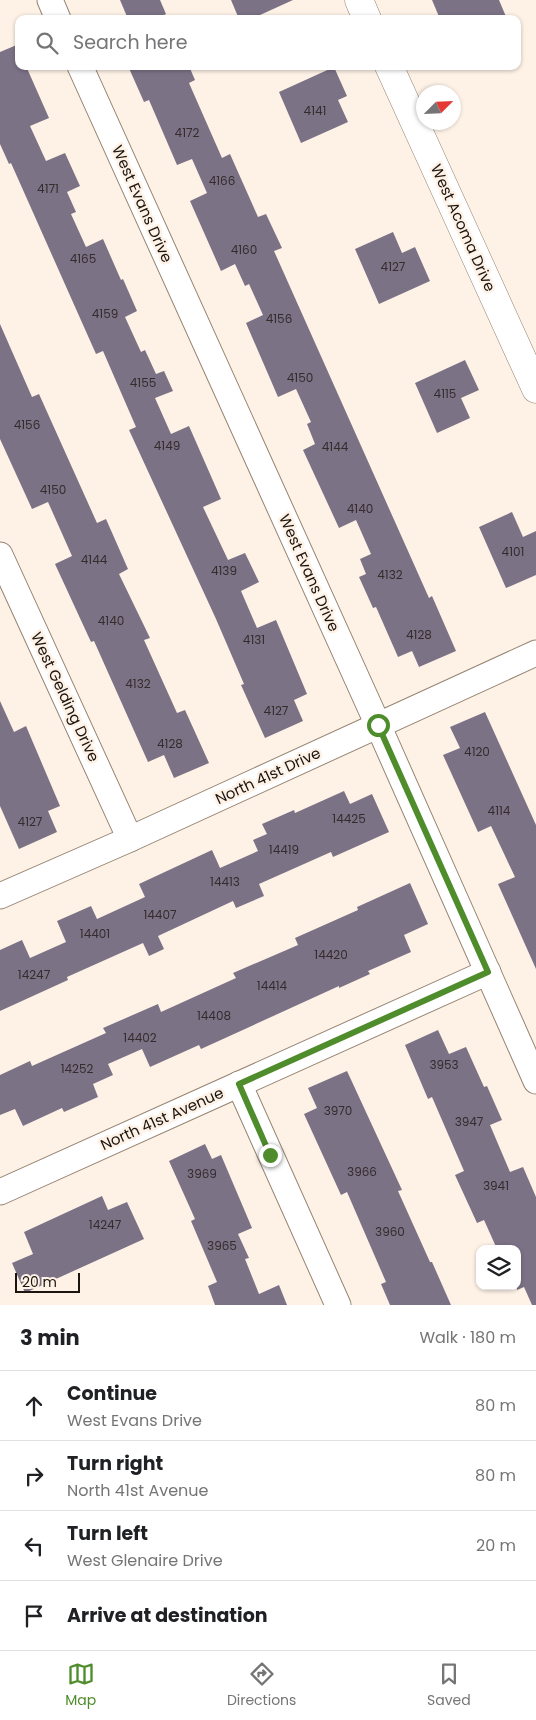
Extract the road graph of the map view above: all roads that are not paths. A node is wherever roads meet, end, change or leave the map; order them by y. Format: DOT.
graph roads {
  1 [pos="50,0"];
  2 [pos="359,0"];
  3 [pos="56,15"];
  4 [pos="365,15"];
  5 [pos="82,70"];
  6 [pos="391,70"];
  7 [pos="536,389"];
  8 [pos="0,555"];
  9 [pos="536,652"];
  10 [pos="378,725"];
  11 [pos="130,839"];
  12 [pos="0,896"];
  13 [pos="488,972"];
  14 [pos="536,1081"];
  15 [pos="239,1084"];
  16 [pos="0,1192"];
  17 [pos="338,1305"];
  1 -- 3 [label="street"];
  2 -- 4 [label="street"];
  5 -- 10 [label="street, West Evans Drive"];
  6 -- 7 [label="street, West Acoma Drive"];
  8 -- 11 [label="street, West Gelding Drive"];
  9 -- 10 [label="street, North 41st Drive"];
  10 -- 11 [label="street, North 41st Drive"];
  10 -- 13 [label="street, West Evans Drive"];
  11 -- 12 [label="street, North 41st Drive"];
  13 -- 14 [label="street, West Evans Drive"];
  13 -- 15 [label="street, North 41st Avenue"];
  15 -- 16 [label="street, North 41st Avenue"];
  15 -- 17 [label="street"];
}
